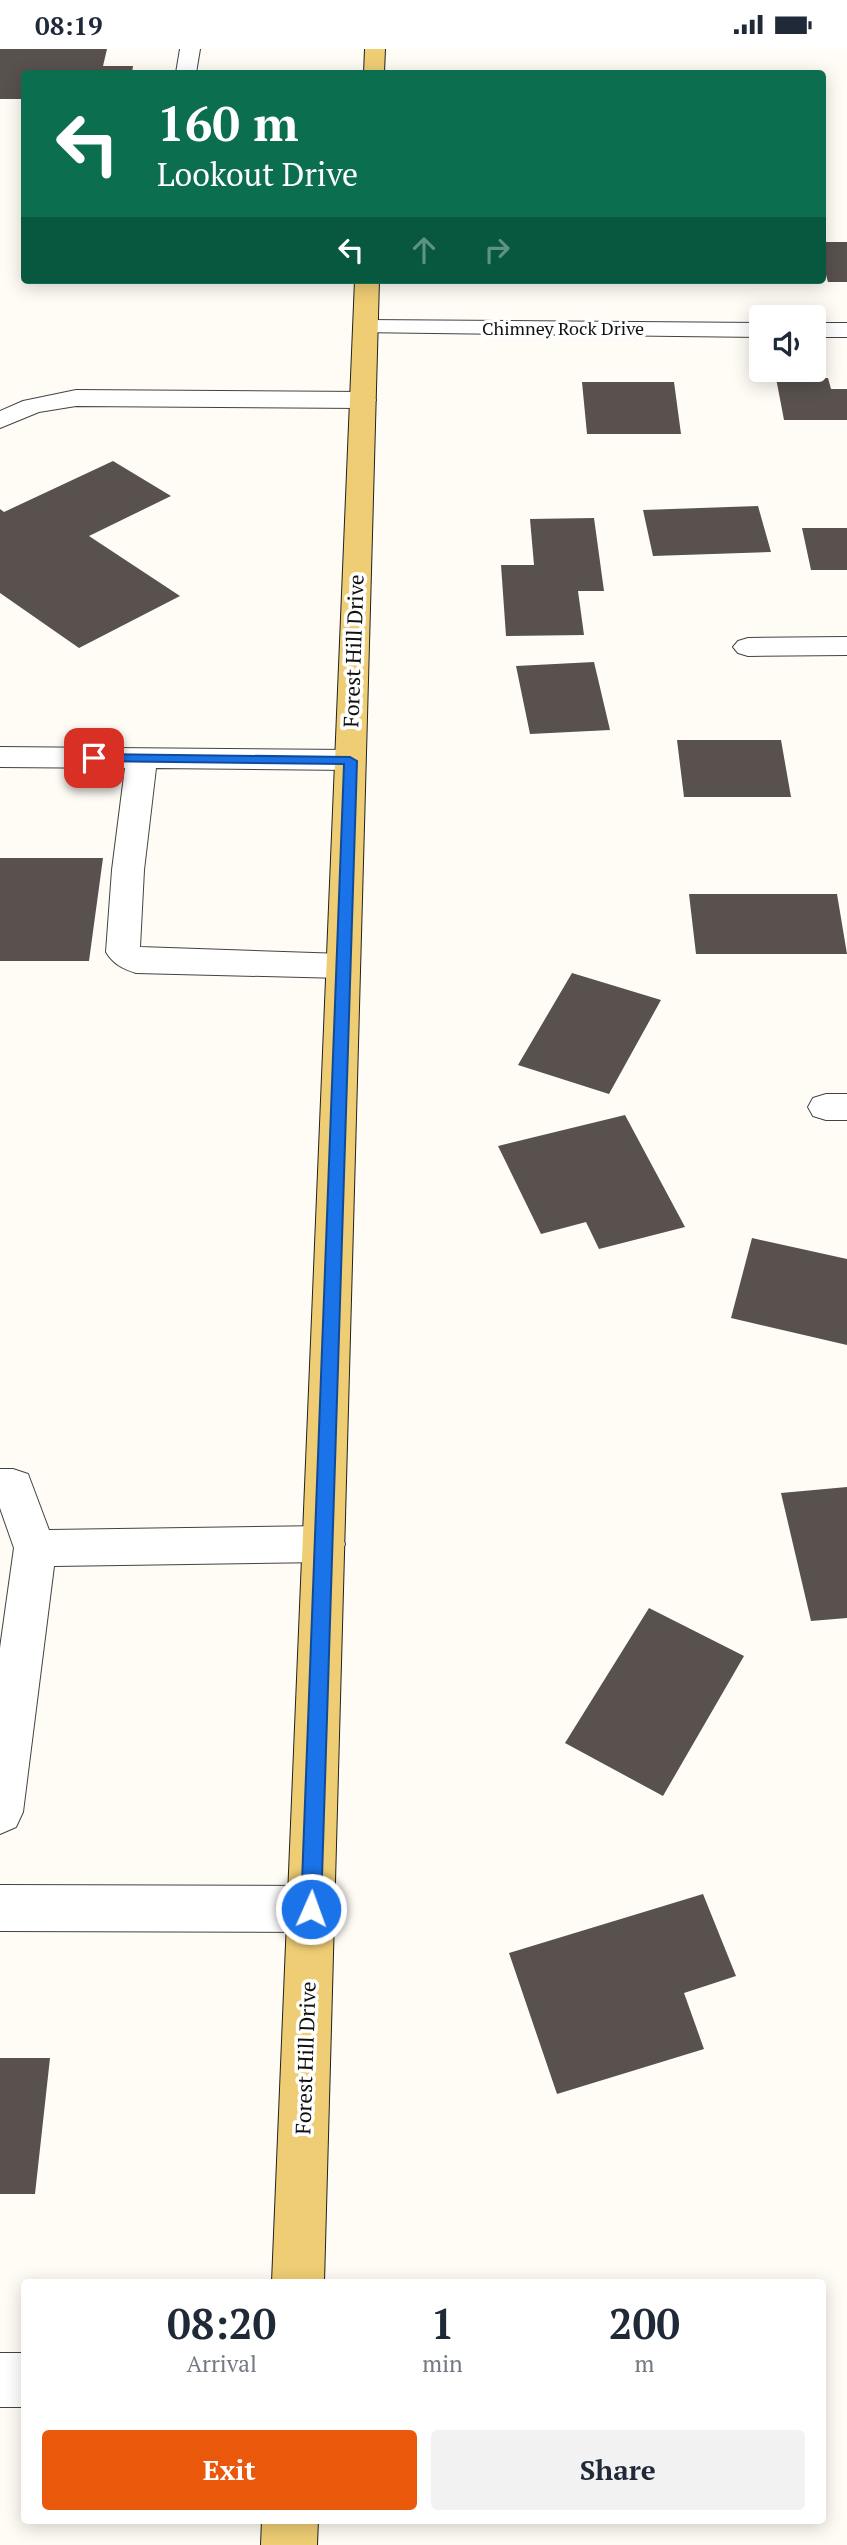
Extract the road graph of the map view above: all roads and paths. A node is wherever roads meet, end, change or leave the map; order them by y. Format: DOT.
graph roads {
  1 [pos="190,49"];
  2 [pos="375,49"];
  3 [pos="186,70"];
  4 [pos="374,70"];
  5 [pos="367,284"];
  6 [pos="365,327"];
  7 [pos="749,330"];
  8 [pos="826,330"];
  9 [pos="847,330"];
  10 [pos="363,400"];
  11 [pos="0,419"];
  12 [pos="847,646"];
  13 [pos="748,647"];
  14 [pos="0,757"];
  15 [pos="142,758"];
  16 [pos="350,761"];
  17 [pos="343,966"];
  18 [pos="0,1486"];
  19 [pos="324,1544"];
  20 [pos="35,1548"];
  21 [pos="0,1812"];
  22 [pos="0,1907"];
  23 [pos="311,1909"];
  24 [pos="298,2279"];
  25 [pos="0,2380"];
  26 [pos="21,2380"];
  27 [pos="290,2524"];
  28 [pos="289,2545"];
  1 -- 3 [label="street"];
  2 -- 4 [label="main road"];
  5 -- 6 [label="main road, Forest Hill Drive"];
  6 -- 7 [label="street, Chimney Rock Drive"];
  6 -- 10 [label="main road, Forest Hill Drive"];
  8 -- 9 [label="street"];
  10 -- 11 [label="street"];
  10 -- 16 [label="main road, Forest Hill Drive"];
  12 -- 13 [label="street"];
  14 -- 15 [label="street"];
  15 -- 16 [label="street"];
  15 -- 17 [label="street"];
  16 -- 17 [label="main road, Forest Hill Drive"];
  17 -- 19 [label="main road, Forest Hill Drive"];
  18 -- 20 [label="street"];
  19 -- 20 [label="street"];
  19 -- 23 [label="main road, Forest Hill Drive"];
  20 -- 21 [label="street"];
  22 -- 23 [label="street"];
  23 -- 24 [label="main road, Forest Hill Drive"];
  25 -- 26 [label="street"];
  27 -- 28 [label="main road"];
}
